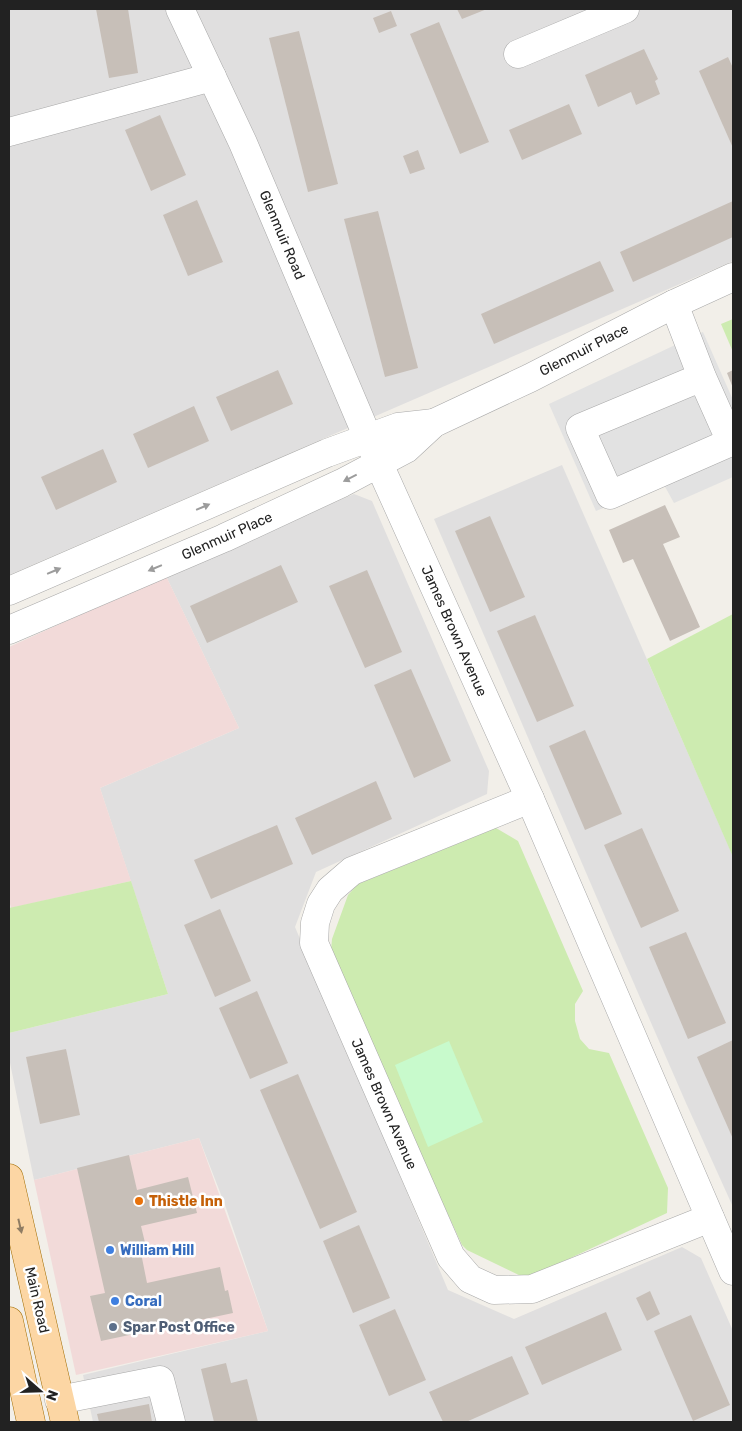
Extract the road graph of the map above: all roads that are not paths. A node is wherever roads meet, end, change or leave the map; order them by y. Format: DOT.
graph roads {
  1 [pos="180,9"];
  2 [pos="625,9"];
  3 [pos="518,54"];
  4 [pos="212,77"];
  5 [pos="9,132"];
  6 [pos="733,277"];
  7 [pos="674,304"];
  8 [pos="702,377"];
  9 [pos="434,424"];
  10 [pos="368,437"];
  11 [pos="379,464"];
  12 [pos="9,590"];
  13 [pos="9,630"];
  14 [pos="530,799"];
  15 [pos="9,1178"];
  16 [pos="710,1218"];
  17 [pos="733,1272"];
  18 [pos="9,1321"];
  19 [pos="62,1411"];
  20 [pos="32,1422"];
  21 [pos="171,1422"];
  1 -- 4 [label="street, Glenmuir Road"];
  2 -- 3 [label="street"];
  4 -- 5 [label="street"];
  4 -- 10 [label="street, Glenmuir Road"];
  6 -- 7 [label="street, Glenmuir Place"];
  7 -- 8 [label="street"];
  7 -- 9 [label="street, Glenmuir Place"];
  8 -- 8 [label="street"];
  9 -- 10 [label="street, Glenmuir Place"];
  9 -- 11 [label="street, Glenmuir Place"];
  10 -- 11 [label="street, Glenmuir Road"];
  12 -- 10 [label="street, Glenmuir Place, one-way"];
  11 -- 13 [label="street, Glenmuir Place, one-way"];
  11 -- 14 [label="street, James Brown Avenue"];
  14 -- 16 [label="street, James Brown Avenue"];
  14 -- 16 [label="street, James Brown Avenue"];
  15 -- 19 [label="main road, Main Road, one-way"];
  16 -- 17 [label="street, James Brown Avenue"];
  18 -- 20 [label="main road"];
  19 -- 21 [label="street"];
}
